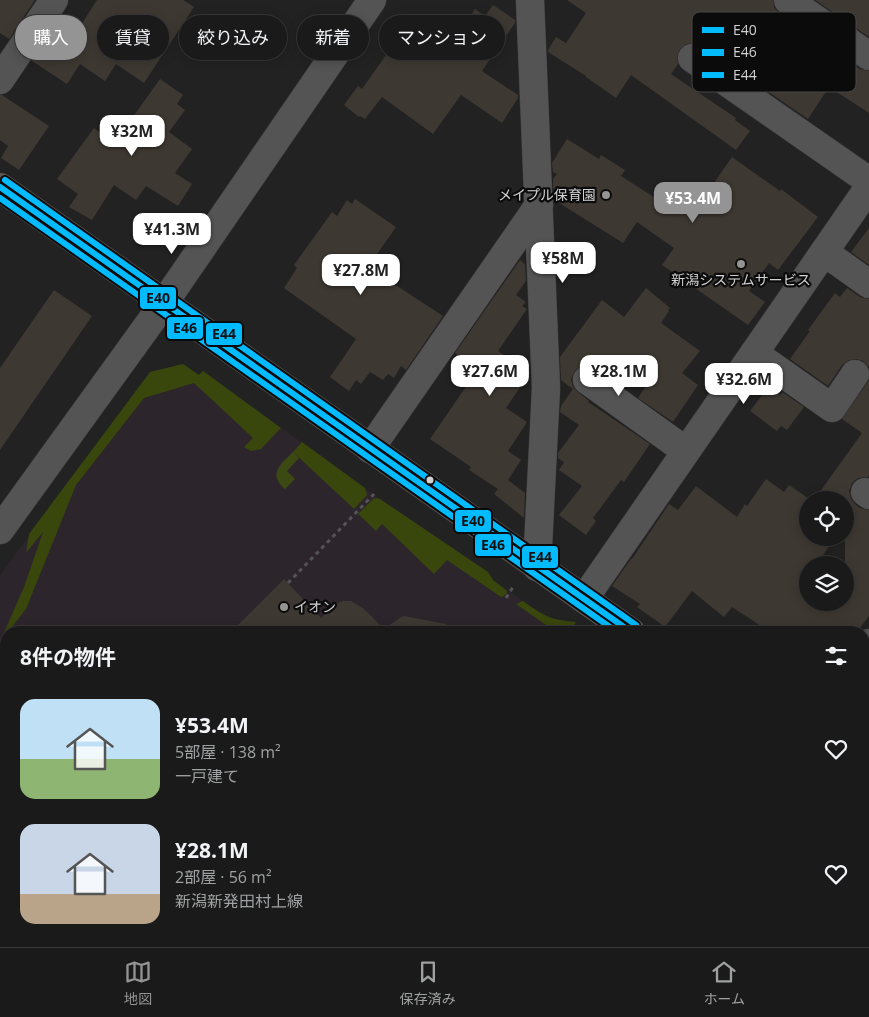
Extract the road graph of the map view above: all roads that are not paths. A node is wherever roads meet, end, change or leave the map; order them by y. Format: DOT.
graph roads {
  1 [pos="54,0"];
  2 [pos="372,0"];
  3 [pos="530,0"];
  4 [pos="788,0"];
  5 [pos="805,12"];
  6 [pos="856,47"];
  7 [pos="869,56"];
  8 [pos="0,80"];
  9 [pos="741,92"];
  10 [pos="869,181"];
  11 [pos="0,187"];
  12 [pos="869,188"];
  13 [pos="539,205"];
  14 [pos="824,252"];
  15 [pos="869,284"];
  16 [pos="164,303"];
  17 [pos="754,353"];
  18 [pos="855,374"];
  19 [pos="586,380"];
  20 [pos="370,449"];
  21 [pos="686,451"];
  22 [pos="0,530"];
  23 [pos="537,567"];
  24 [pos="584,599"];
  25 [pos="622,626"];
  1 -- 8 [label="street"];
  2 -- 16 [label="street"];
  3 -- 13 [label="street"];
  4 -- 5 [label="street"];
  6 -- 7 [label="street"];
  9 -- 10 [label="street"];
  11 -- 16 [label="main road"];
  12 -- 14 [label="street"];
  13 -- 20 [label="street"];
  13 -- 23 [label="street"];
  14 -- 15 [label="street"];
  14 -- 17 [label="street"];
  16 -- 20 [label="main road"];
  16 -- 22 [label="street"];
  17 -- 18 [label="street"];
  17 -- 21 [label="street"];
  19 -- 21 [label="street"];
  20 -- 23 [label="main road"];
  21 -- 24 [label="street"];
  23 -- 24 [label="main road"];
  24 -- 25 [label="main road"];
}
